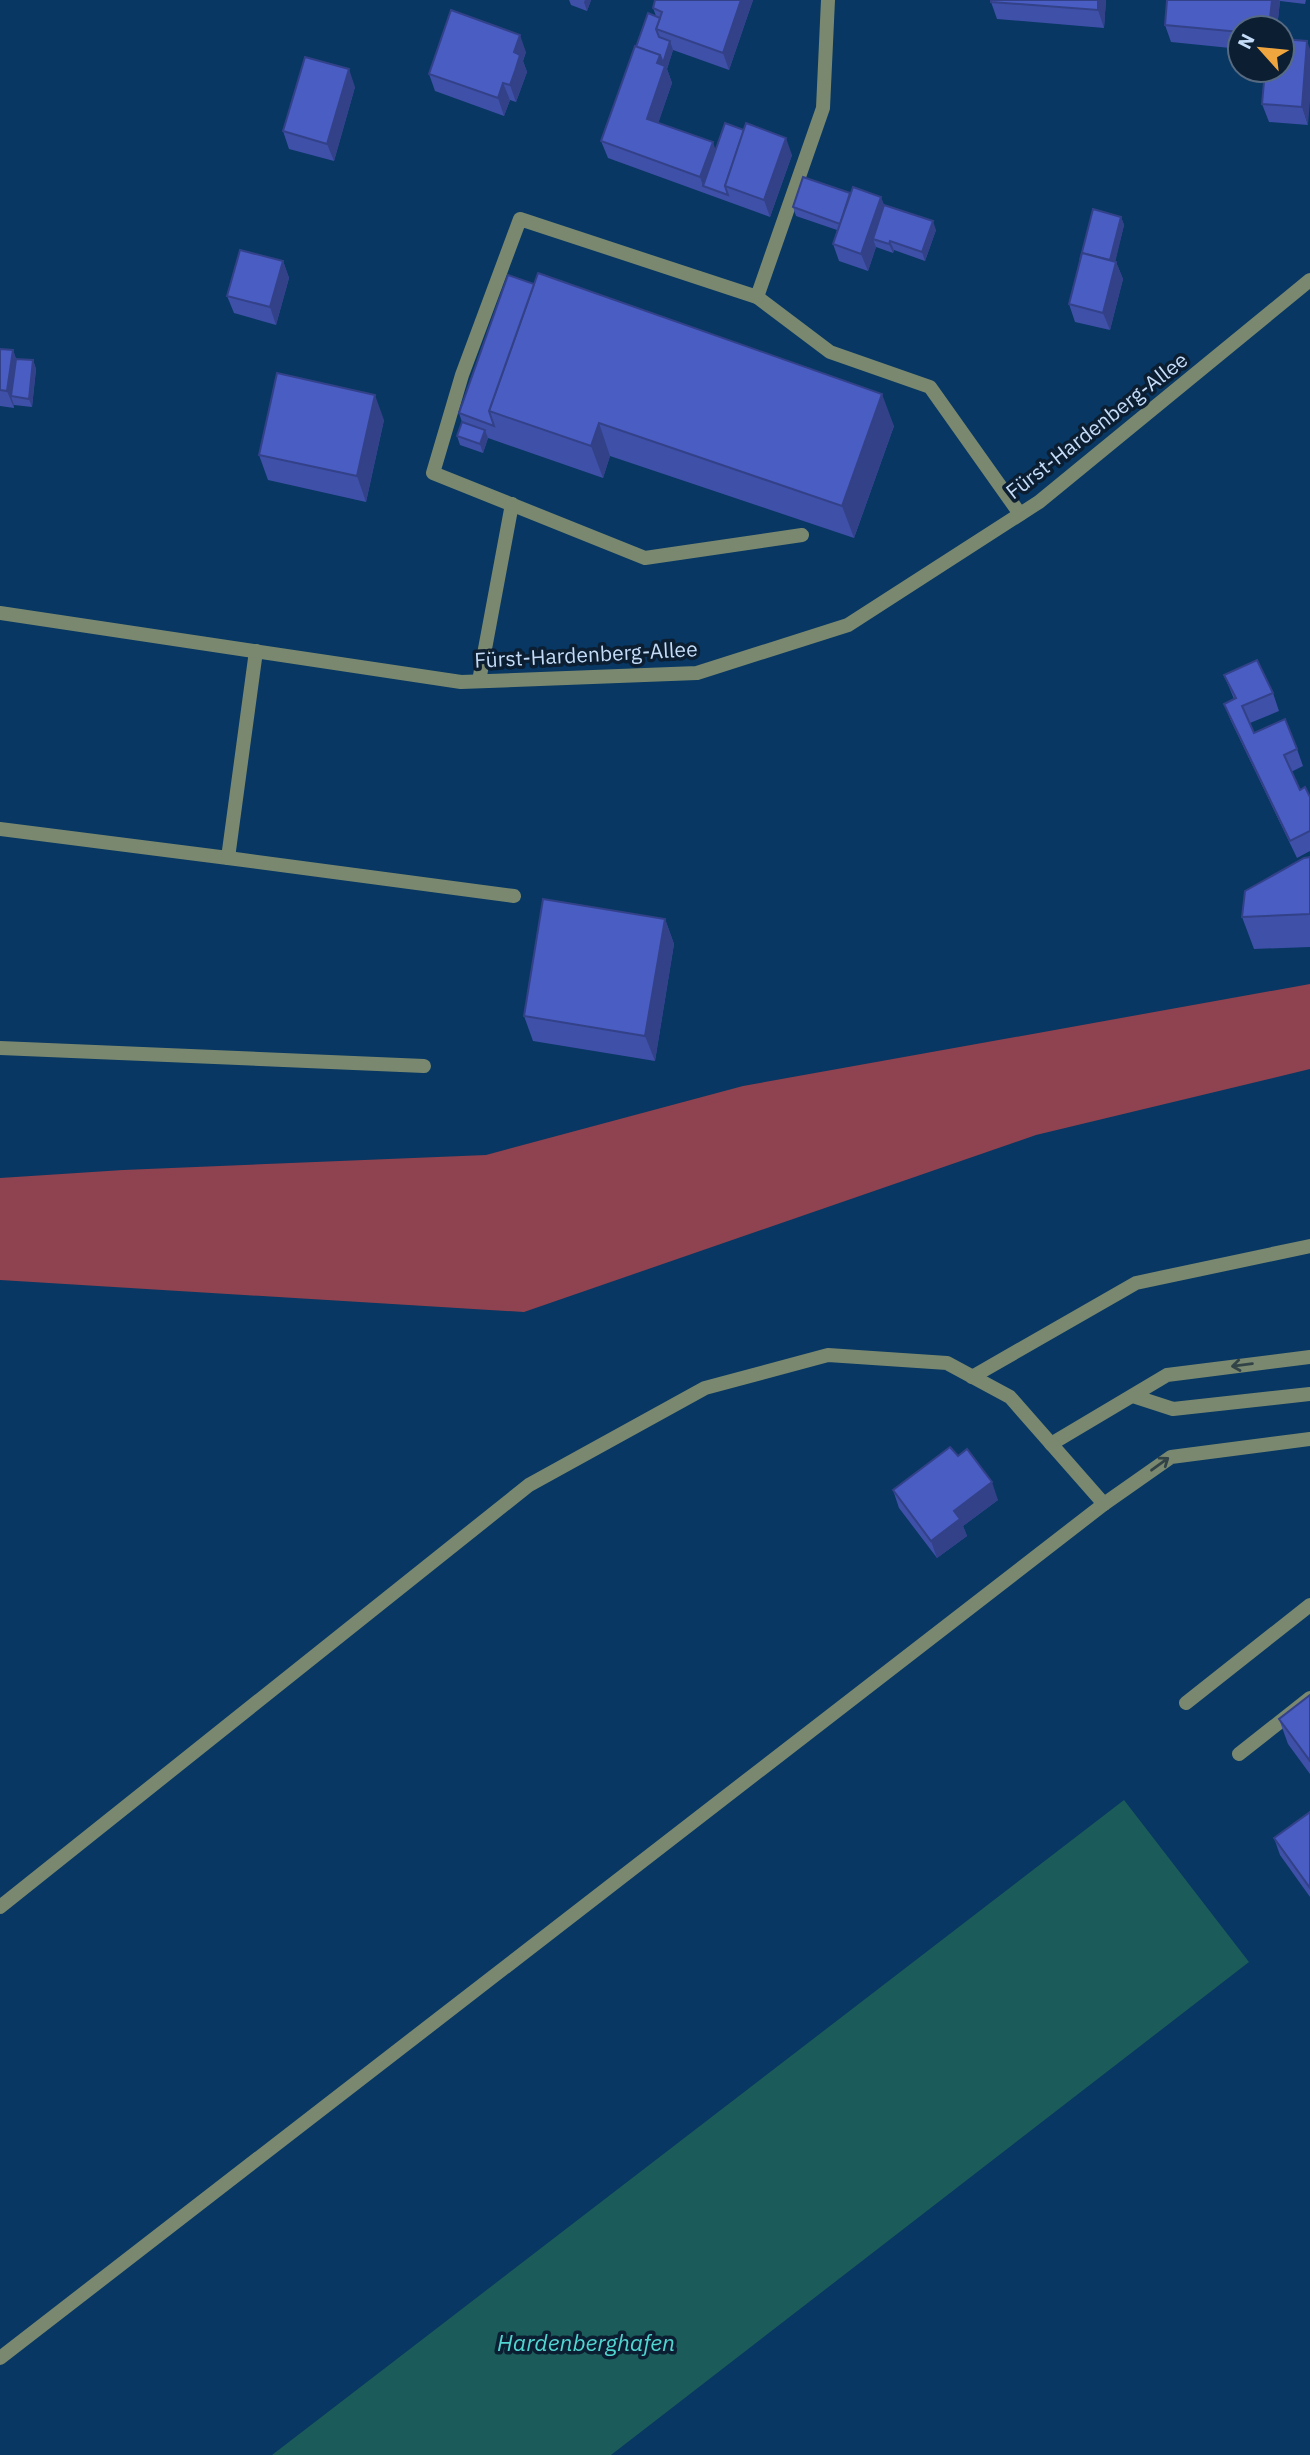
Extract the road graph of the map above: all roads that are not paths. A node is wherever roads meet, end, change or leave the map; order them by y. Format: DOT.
graph roads {
  1 [pos="828,0"];
  2 [pos="1310,280"];
  3 [pos="757,297"];
  4 [pos="512,505"];
  5 [pos="1020,514"];
  6 [pos="802,535"];
  7 [pos="0,613"];
  8 [pos="256,651"];
  9 [pos="479,681"];
  10 [pos="0,829"];
  11 [pos="228,859"];
  12 [pos="514,896"];
  13 [pos="0,1048"];
  14 [pos="424,1066"];
  15 [pos="1310,1246"];
  16 [pos="1310,1357"];
  17 [pos="972,1377"];
  18 [pos="1310,1394"];
  19 [pos="1133,1396"];
  20 [pos="1310,1438"];
  21 [pos="1051,1444"];
  22 [pos="1104,1504"];
  23 [pos="1310,1605"];
  24 [pos="1310,1698"];
  25 [pos="1185,1703"];
  26 [pos="1239,1754"];
  27 [pos="0,1907"];
  28 [pos="0,2358"];
  1 -- 3 [label="street"];
  2 -- 5 [label="street, Fürst-Hardenberg-Allee"];
  3 -- 4 [label="street"];
  3 -- 5 [label="street"];
  4 -- 6 [label="street"];
  4 -- 9 [label="street"];
  5 -- 9 [label="street, Fürst-Hardenberg-Allee"];
  7 -- 8 [label="street, Fürst-Hardenberg-Allee"];
  8 -- 9 [label="street, Fürst-Hardenberg-Allee"];
  8 -- 11 [label="street"];
  10 -- 11 [label="street"];
  11 -- 12 [label="street"];
  13 -- 14 [label="street"];
  15 -- 17 [label="street"];
  16 -- 19 [label="street, one-way"];
  17 -- 21 [label="street"];
  17 -- 27 [label="street"];
  18 -- 19 [label="street"];
  19 -- 21 [label="street"];
  22 -- 20 [label="street, one-way"];
  21 -- 22 [label="street"];
  22 -- 28 [label="street"];
  23 -- 25 [label="street"];
  24 -- 26 [label="street"];
}
